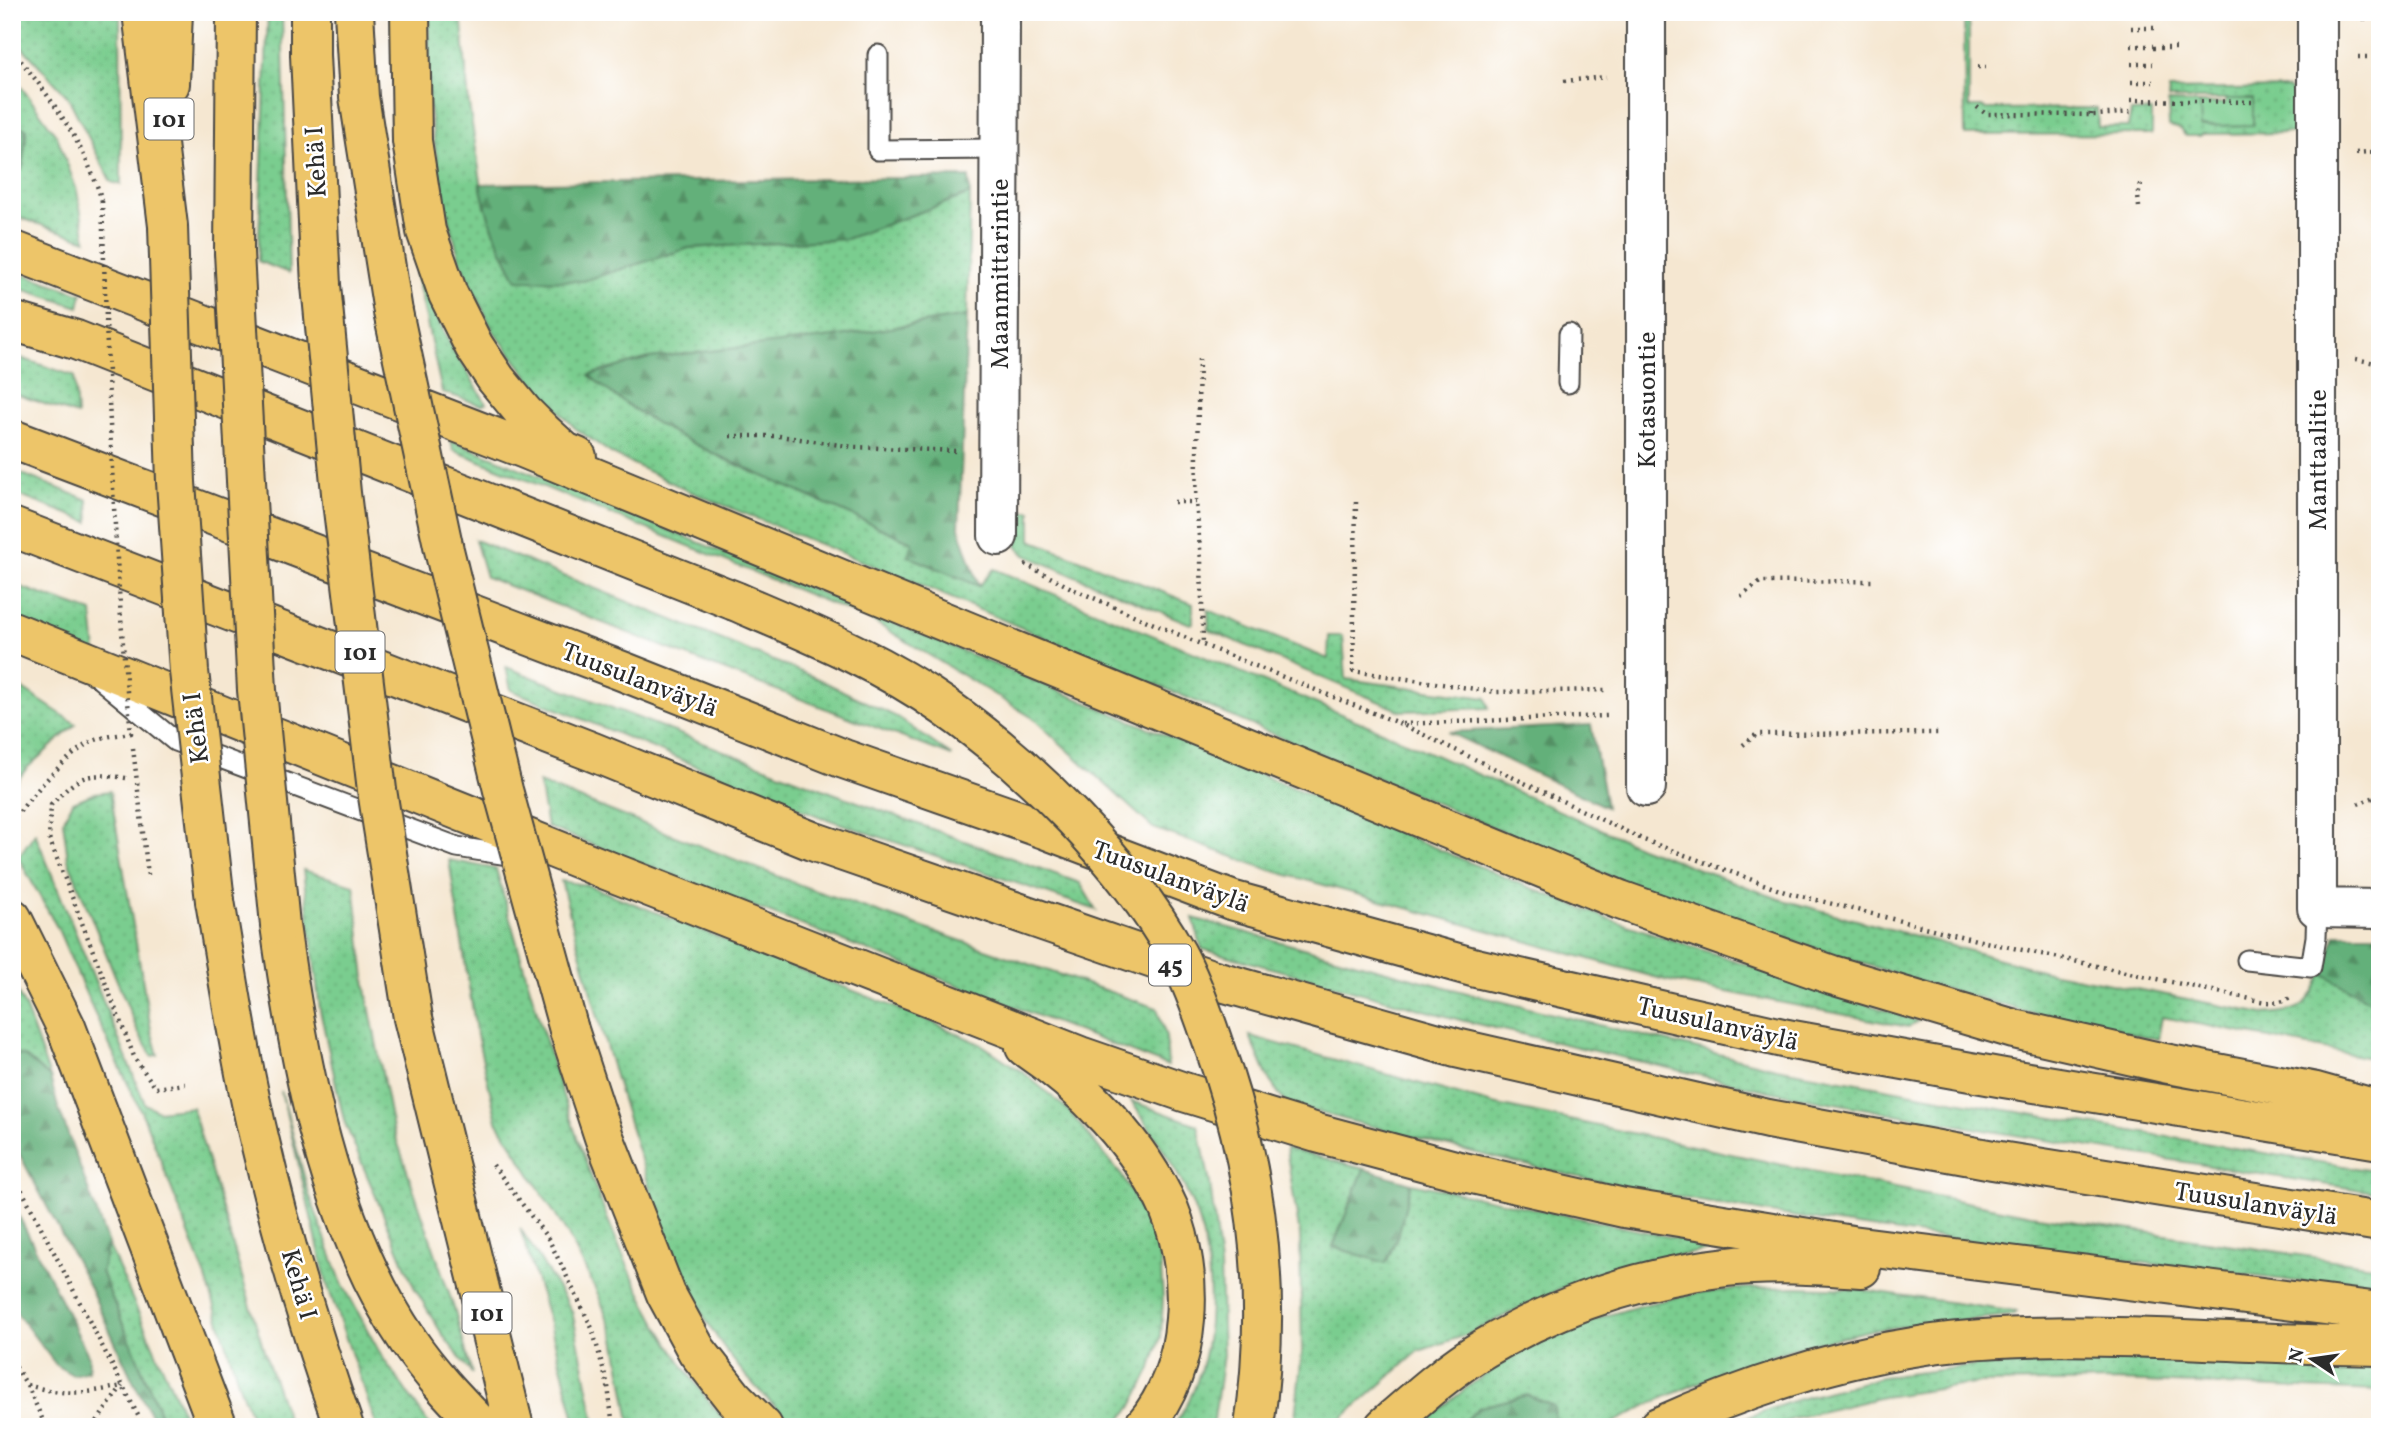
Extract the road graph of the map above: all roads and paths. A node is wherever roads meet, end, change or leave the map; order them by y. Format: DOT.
graph roads {
  1 [pos="142,12"];
  2 [pos="173,12"];
  3 [pos="236,12"];
  4 [pos="310,12"];
  5 [pos="354,12"];
  6 [pos="410,12"];
  7 [pos="1000,12"];
  8 [pos="1646,12"];
  9 [pos="2317,12"];
  10 [pos="2364,12"];
  11 [pos="2364,25"];
  12 [pos="2131,28"];
  13 [pos="2154,28"];
  14 [pos="2131,46"];
  15 [pos="2179,48"];
  16 [pos="12,50"];
  17 [pos="878,55"];
  18 [pos="2349,57"];
  19 [pos="2380,57"];
  20 [pos="2131,64"];
  21 [pos="2153,64"];
  22 [pos="1978,67"];
  23 [pos="1986,67"];
  24 [pos="1610,76"];
  25 [pos="1564,81"];
  26 [pos="2131,82"];
  27 [pos="2153,82"];
  28 [pos="2131,100"];
  29 [pos="2253,102"];
  30 [pos="1978,107"];
  31 [pos="2092,108"];
  32 [pos="2131,112"];
  33 [pos="2091,116"];
  34 [pos="999,149"];
  35 [pos="2141,184"];
  36 [pos="2139,207"];
  37 [pos="168,226"];
  38 [pos="16,252"];
  39 [pos="12,321"];
  40 [pos="1569,334"];
  41 [pos="1199,359"];
  42 [pos="1568,383"];
  43 [pos="999,420"];
  44 [pos="730,436"];
  45 [pos="12,439"];
  46 [pos="1174,502"];
  47 [pos="1196,502"];
  48 [pos="1356,502"];
  49 [pos="12,527"];
  50 [pos="998,536"];
  51 [pos="768,548"];
  52 [pos="1875,581"];
  53 [pos="1741,596"];
  54 [pos="12,631"];
  55 [pos="1203,645"];
  56 [pos="1646,702"];
  57 [pos="1401,724"];
  58 [pos="131,733"];
  59 [pos="1940,733"];
  60 [pos="1743,745"];
  61 [pos="126,778"];
  62 [pos="1646,787"];
  63 [pos="12,823"];
  64 [pos="148,875"];
  65 [pos="2317,908"];
  66 [pos="2380,909"];
  67 [pos="12,918"];
  68 [pos="2247,960"];
  69 [pos="943,1002"];
  70 [pos="185,1084"];
  71 [pos="2380,1110"];
  72 [pos="2380,1140"];
  73 [pos="12,1171"];
  74 [pos="2380,1222"];
  75 [pos="2081,1273"];
  76 [pos="2380,1312"];
  77 [pos="592,1328"];
  78 [pos="2380,1346"];
  79 [pos="12,1361"];
  80 [pos="27,1385"];
  81 [pos="122,1385"];
  82 [pos="46,1427"];
  83 [pos="93,1427"];
  84 [pos="144,1427"];
  85 [pos="218,1427"];
  86 [pos="344,1427"];
  87 [pos="482,1427"];
  88 [pos="514,1427"];
  89 [pos="612,1427"];
  90 [pos="763,1427"];
  91 [pos="1143,1427"];
  92 [pos="1254,1427"];
  93 [pos="1384,1427"];
  94 [pos="1658,1427"];
  1 -- 37 [label="highway"];
  2 -- 37 [label="highway, Kehä I / 101"];
  3 -- 87 [label="highway, bridge"];
  4 -- 88 [label="highway, Kehä I / 101, bridge"];
  5 -- 90 [label="highway, bridge"];
  6 -- 51 [label="highway"];
  7 -- 34 [label="street, Maanmittarintie"];
  8 -- 56 [label="street, Kotasuontie"];
  9 -- 65 [label="street, Manttaalitie"];
  10 -- 11 [label="path"];
  12 -- 13 [label="path"];
  14 -- 15 [label="path"];
  16 -- 58 [label="path, bridge"];
  17 -- 34 [label="lane"];
  18 -- 19 [label="path"];
  20 -- 21 [label="path"];
  22 -- 23 [label="path"];
  24 -- 25 [label="path"];
  26 -- 27 [label="path"];
  28 -- 29 [label="path"];
  30 -- 33 [label="path"];
  31 -- 33 [label="path"];
  32 -- 33 [label="path"];
  34 -- 43 [label="street, Maanmittarintie"];
  35 -- 36 [label="path"];
  37 -- 86 [label="highway, Kehä I / 101, bridge"];
  38 -- 51 [label="highway"];
  39 -- 92 [label="highway, bridge"];
  40 -- 42 [label="lane"];
  41 -- 47 [label="path"];
  43 -- 44 [label="path"];
  43 -- 50 [label="street, Maanmittarintie"];
  45 -- 72 [label="highway, Tuusulanväylä"];
  46 -- 47 [label="path"];
  47 -- 55 [label="path"];
  48 -- 56 [label="path"];
  49 -- 74 [label="highway, Tuusulanväylä / 45"];
  51 -- 71 [label="highway"];
  52 -- 53 [label="path"];
  54 -- 69 [label="highway"];
  56 -- 57 [label="path"];
  56 -- 62 [label="street, Kotasuontie"];
  58 -- 63 [label="path, bridge"];
  58 -- 64 [label="path"];
  59 -- 60 [label="path"];
  61 -- 70 [label="path"];
  65 -- 66 [label="street"];
  65 -- 68 [label="lane"];
  67 -- 85 [label="highway"];
  69 -- 75 [label="highway"];
  69 -- 91 [label="highway"];
  73 -- 81 [label="path"];
  75 -- 76 [label="highway"];
  75 -- 93 [label="highway"];
  77 -- 89 [label="path"];
  78 -- 94 [label="highway"];
  79 -- 80 [label="path"];
  80 -- 81 [label="path"];
  80 -- 82 [label="path"];
  81 -- 83 [label="path"];
  81 -- 84 [label="path"];
}
